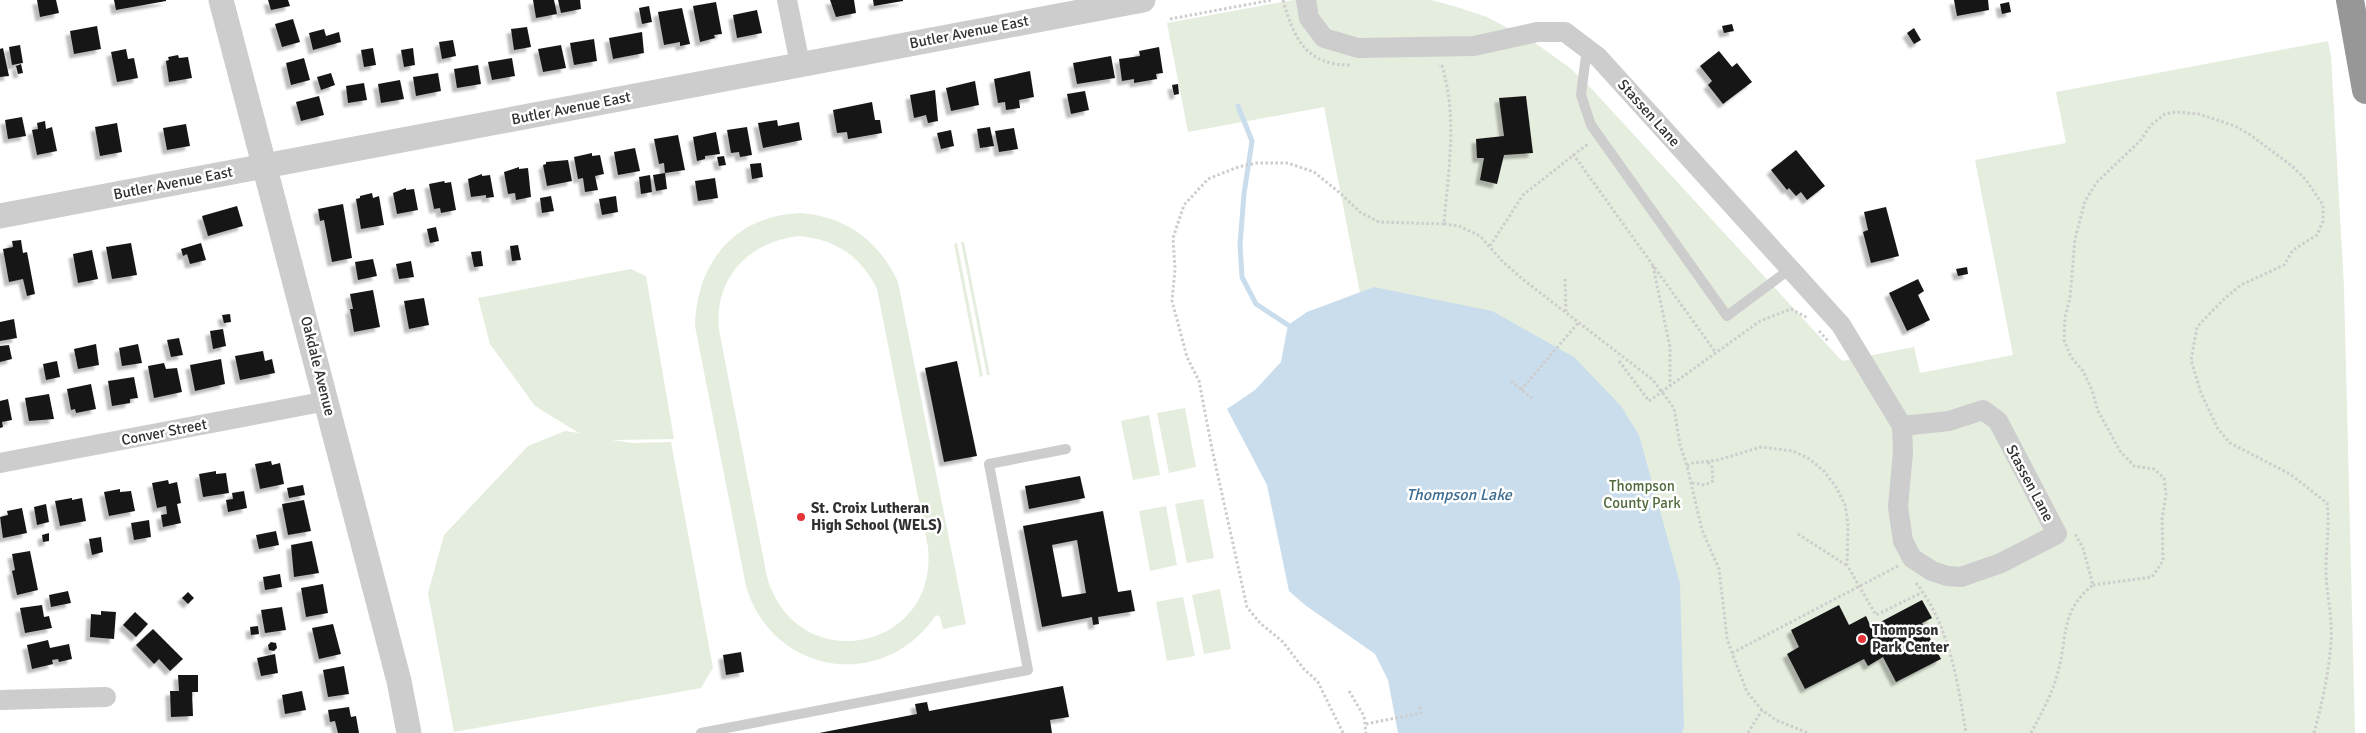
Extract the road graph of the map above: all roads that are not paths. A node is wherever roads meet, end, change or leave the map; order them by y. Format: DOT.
graph roads {
  1 [pos="221,0"];
  2 [pos="788,0"];
  3 [pos="1143,0"];
  4 [pos="1306,0"];
  5 [pos="2350,0"];
  6 [pos="1587,48"];
  7 [pos="800,64"];
  8 [pos="2366,90"];
  9 [pos="266,166"];
  10 [pos="0,216"];
  11 [pos="1790,269"];
  12 [pos="327,401"];
  13 [pos="1902,426"];
  14 [pos="1066,449"];
  15 [pos="0,463"];
  16 [pos="106,697"];
  17 [pos="0,700"];
  18 [pos="715,732"];
  19 [pos="410,733"];
  20 [pos="701,733"];
  1 -- 9 [label="street, Oakdale Avenue"];
  2 -- 7 [label="street"];
  3 -- 7 [label="street, Butler Avenue East"];
  4 -- 6 [label="street, Stassen Lane"];
  5 -- 8 [label="highway"];
  6 -- 11 [label="street, Stassen Lane"];
  6 -- 11 [label="lane"];
  7 -- 9 [label="street, Butler Avenue East"];
  9 -- 10 [label="street, Butler Avenue East"];
  9 -- 12 [label="street, Oakdale Avenue"];
  11 -- 13 [label="street, Stassen Lane"];
  12 -- 15 [label="street, Conver Street"];
  12 -- 19 [label="street, Oakdale Avenue"];
  13 -- 13 [label="street, Stassen Lane"];
  14 -- 18 [label="lane"];
  16 -- 17 [label="street"];
  18 -- 20 [label="lane"];
}
